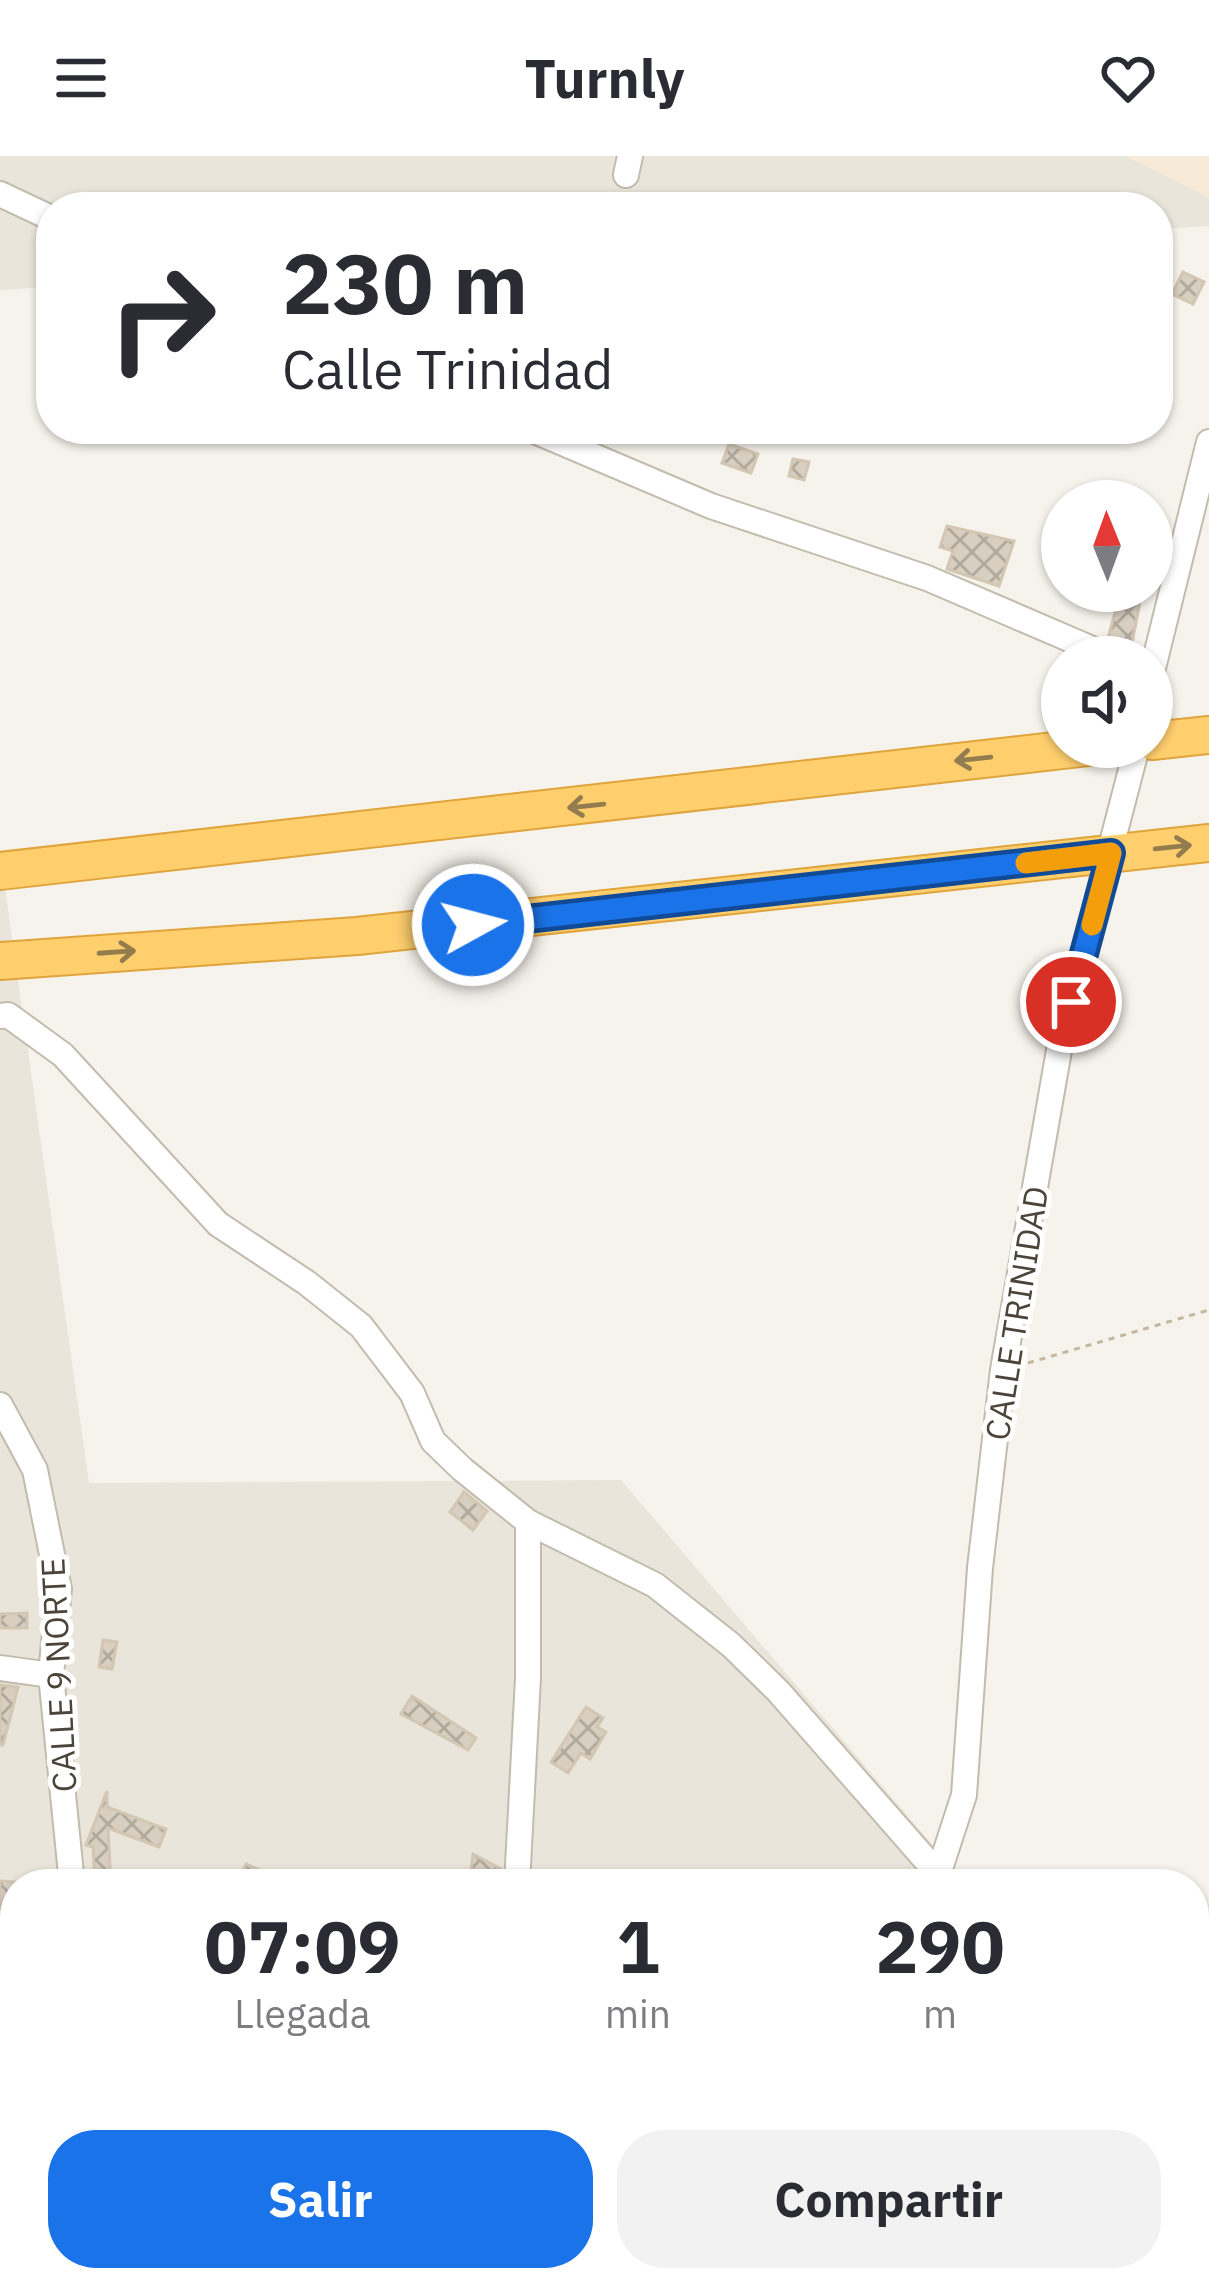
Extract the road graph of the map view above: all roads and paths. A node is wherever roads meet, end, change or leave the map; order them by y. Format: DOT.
graph roads {
  1 [pos="0,194"];
  2 [pos="36,211"];
  3 [pos="1209,442"];
  4 [pos="565,444"];
  5 [pos="1062,636"];
  6 [pos="1161,636"];
  7 [pos="1209,735"];
  8 [pos="1173,739"];
  9 [pos="1041,752"];
  10 [pos="1132,768"];
  11 [pos="1209,843"];
  12 [pos="1111,853"];
  13 [pos="0,871"];
  14 [pos="0,962"];
  15 [pos="0,1016"];
  16 [pos="1209,1310"];
  17 [pos="1003,1370"];
  18 [pos="0,1405"];
  19 [pos="528,1522"];
  20 [pos="0,1668"];
  21 [pos="51,1675"];
  22 [pos="70,1869"];
  23 [pos="518,1869"];
  24 [pos="930,1869"];
  25 [pos="943,1869"];
  1 -- 2 [label="street"];
  3 -- 6 [label="street"];
  4 -- 5 [label="street"];
  7 -- 8 [label="highway"];
  9 -- 13 [label="highway, one-way"];
  10 -- 12 [label="street, CALLE TRINIDAD"];
  12 -- 11 [label="highway, one-way"];
  14 -- 12 [label="highway, one-way"];
  12 -- 17 [label="street, CALLE TRINIDAD"];
  15 -- 19 [label="street"];
  16 -- 17 [label="path"];
  17 -- 25 [label="street, CALLE TRINIDAD"];
  18 -- 21 [label="street, CALLE 9 NORTE"];
  19 -- 23 [label="street"];
  19 -- 24 [label="street"];
  20 -- 21 [label="street"];
  21 -- 22 [label="street, CALLE 9 NORTE"];
}
